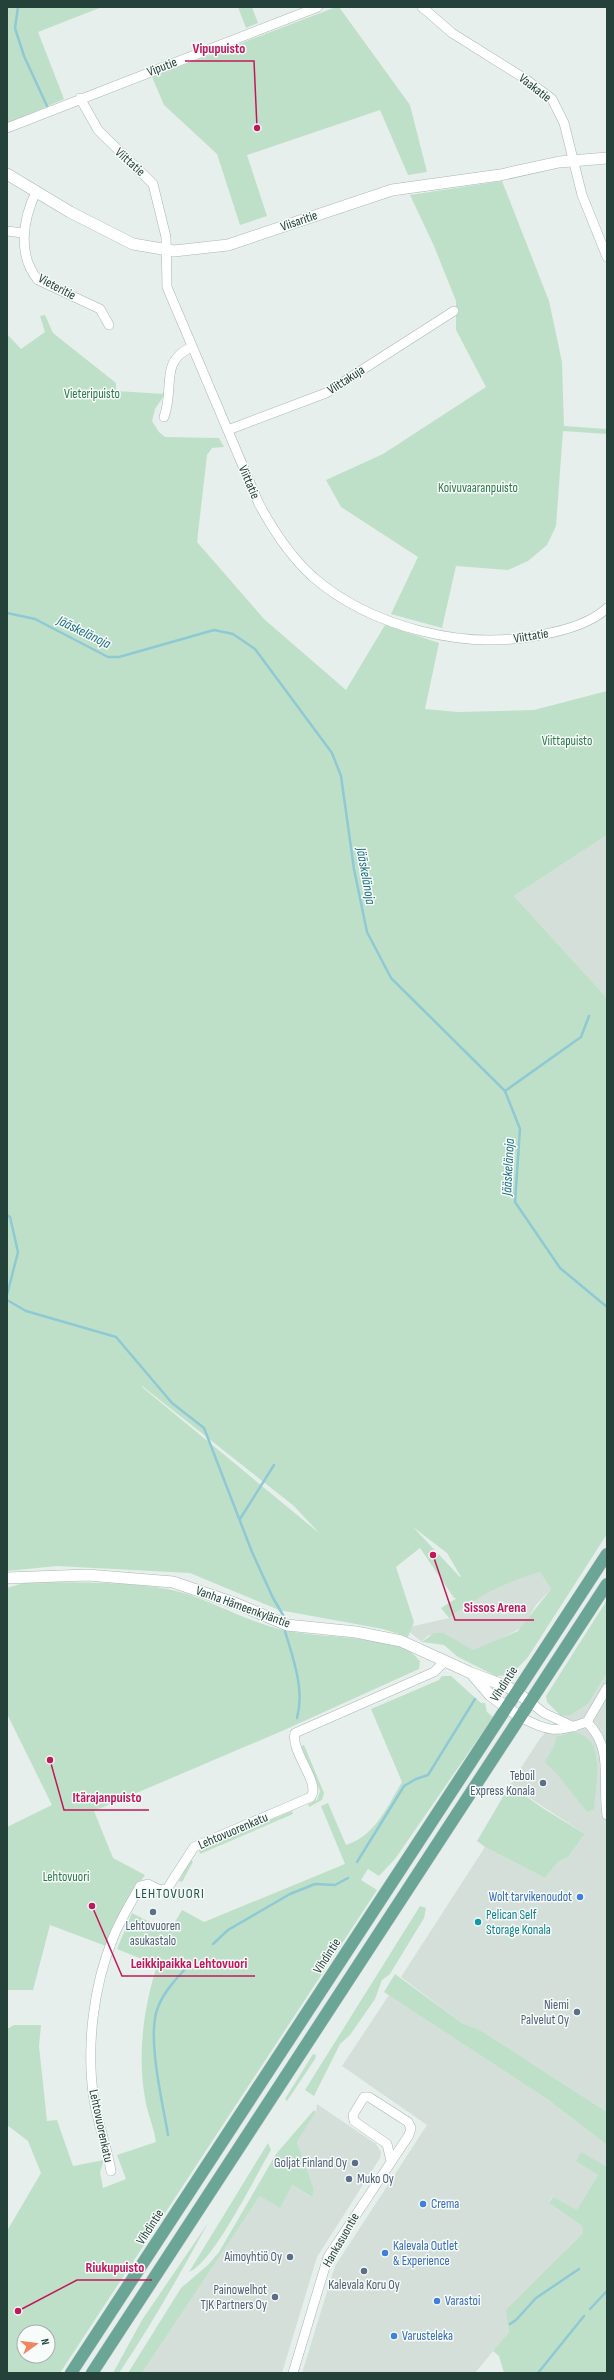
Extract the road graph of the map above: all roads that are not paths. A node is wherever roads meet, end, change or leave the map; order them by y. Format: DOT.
graph roads {
  1 [pos="318,7"];
  2 [pos="422,7"];
  3 [pos="80,98"];
  4 [pos="7,128"];
  5 [pos="607,158"];
  6 [pos="574,160"];
  7 [pos="7,174"];
  8 [pos="36,192"];
  9 [pos="7,231"];
  10 [pos="23,233"];
  11 [pos="166,251"];
  12 [pos="607,257"];
  13 [pos="454,311"];
  14 [pos="109,325"];
  15 [pos="192,347"];
  16 [pos="164,417"];
  17 [pos="228,430"];
  18 [pos="607,608"];
  19 [pos="607,1554"];
  20 [pos="7,1578"];
  21 [pos="607,1584"];
  22 [pos="445,1661"];
  23 [pos="471,1673"];
  24 [pos="607,1688"];
  25 [pos="516,1692"];
  26 [pos="530,1702"];
  27 [pos="506,1707"];
  28 [pos="520,1717"];
  29 [pos="587,1722"];
  30 [pos="574,1727"];
  31 [pos="607,1815"];
  32 [pos="391,2161"];
  33 [pos="111,2171"];
  34 [pos="71,2373"];
  35 [pos="92,2373"];
  36 [pos="292,2373"];
  1 -- 3 [label="street, Viputie"];
  2 -- 6 [label="street, Vaakatie"];
  3 -- 4 [label="street, Viputie"];
  3 -- 11 [label="street, Viittatie"];
  5 -- 6 [label="street, Viisaritie"];
  6 -- 11 [label="street, Viisaritie"];
  6 -- 12 [label="street, Vaakatie"];
  7 -- 8 [label="street, Viisaritie"];
  8 -- 10 [label="street, Vieteritie"];
  8 -- 11 [label="street, Viisaritie"];
  9 -- 10 [label="street"];
  10 -- 14 [label="street, Vieteritie"];
  11 -- 15 [label="street, Viittatie"];
  13 -- 17 [label="street, Viittakuja"];
  15 -- 16 [label="street"];
  15 -- 17 [label="street, Viittatie"];
  17 -- 18 [label="street, Viittatie"];
  19 -- 25 [label="main road, Vihdintie"];
  20 -- 22 [label="street, Vanha Hämeenkyläntie"];
  21 -- 26 [label="main road"];
  22 -- 23 [label="street, Vanha Hämeenkyläntie"];
  22 -- 33 [label="street, Lehtovuorenkatu"];
  23 -- 25 [label="street, Vanha Hämeenkyläntie"];
  23 -- 27 [label="street, Vanha Hämeenkyläntie"];
  24 -- 29 [label="street"];
  25 -- 26 [label="street, Vanha Hämeenkyläntie"];
  25 -- 27 [label="main road, Vihdintie"];
  26 -- 28 [label="main road"];
  26 -- 30 [label="street"];
  27 -- 28 [label="street, Vanha Hämeenkyläntie"];
  27 -- 34 [label="main road, Vihdintie"];
  28 -- 30 [label="street"];
  28 -- 35 [label="main road"];
  29 -- 30 [label="street"];
  29 -- 31 [label="street"];
  32 -- 32 [label="street, Hankasuontie"];
  32 -- 36 [label="street, Hankasuontie"];
}
